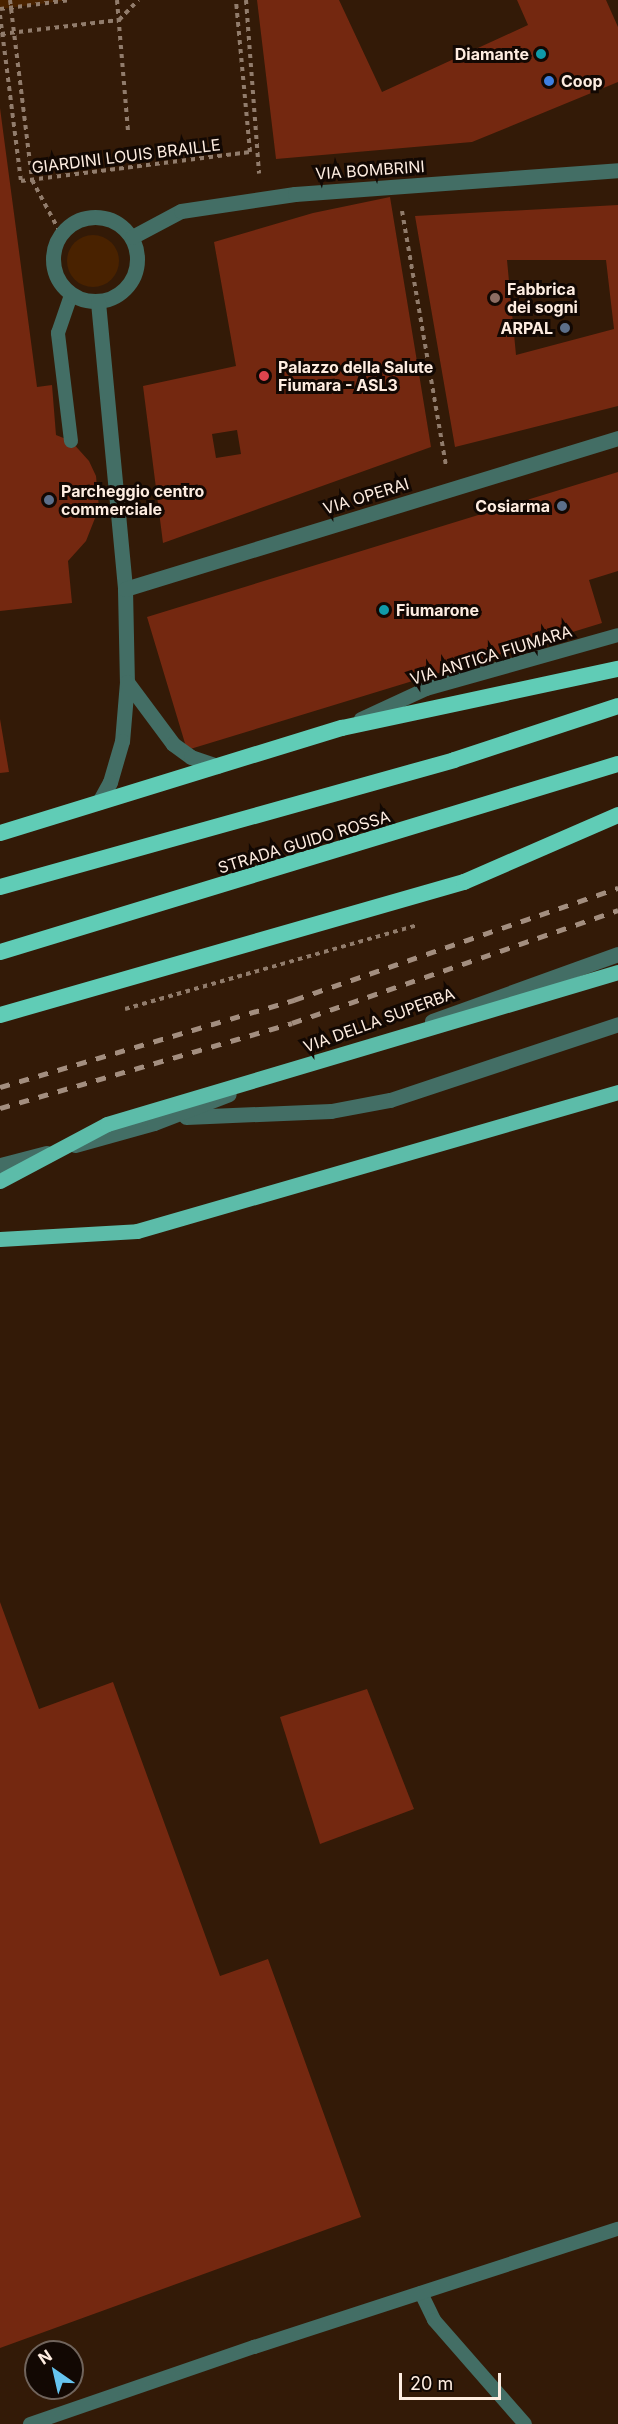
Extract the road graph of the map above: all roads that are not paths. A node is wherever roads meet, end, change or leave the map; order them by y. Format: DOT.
graph roads {
  1 [pos="618,170"];
  2 [pos="132,237"];
  3 [pos="71,295"];
  4 [pos="99,302"];
  5 [pos="618,438"];
  6 [pos="71,441"];
  7 [pos="125,589"];
  8 [pos="618,635"];
  9 [pos="618,669"];
  10 [pos="127,682"];
  11 [pos="618,706"];
  12 [pos="342,728"];
  13 [pos="618,764"];
  14 [pos="217,766"];
  15 [pos="99,802"];
  16 [pos="618,815"];
  17 [pos="0,833"];
  18 [pos="1,886"];
  19 [pos="8,950"];
  20 [pos="618,954"];
  21 [pos="618,972"];
  22 [pos="0,1016"];
  23 [pos="618,1024"];
  24 [pos="618,1092"];
  25 [pos="154,1123"];
  26 [pos="0,1166"];
  27 [pos="0,1180"];
  28 [pos="0,1239"];
  29 [pos="618,2229"];
  30 [pos="421,2293"];
  31 [pos="30,2424"];
  32 [pos="525,2424"];
  1 -- 2 [label="street, VIA BOMBRINI"];
  2 -- 3 [label="street"];
  2 -- 4 [label="street"];
  3 -- 4 [label="street"];
  3 -- 6 [label="lane"];
  4 -- 7 [label="street"];
  5 -- 7 [label="street, VIA OPERAI"];
  7 -- 10 [label="street"];
  8 -- 12 [label="lane, VIA ANTICA FIUMARA"];
  9 -- 12 [label="highway"];
  10 -- 14 [label="street"];
  10 -- 15 [label="street"];
  11 -- 18 [label="highway"];
  12 -- 14 [label="highway"];
  13 -- 19 [label="highway, STRADA GUIDO ROSSA"];
  14 -- 15 [label="highway"];
  15 -- 17 [label="highway"];
  16 -- 22 [label="highway"];
  20 -- 25 [label="street, VIA DELLA SUPERBA"];
  21 -- 27 [label="main road, bridge"];
  23 -- 25 [label="street, VIA DELLA SUPERBA"];
  24 -- 28 [label="main road"];
  25 -- 26 [label="street, VIA DELLA SUPERBA"];
  29 -- 30 [label="lane"];
  30 -- 31 [label="lane"];
  30 -- 32 [label="lane"];
}
